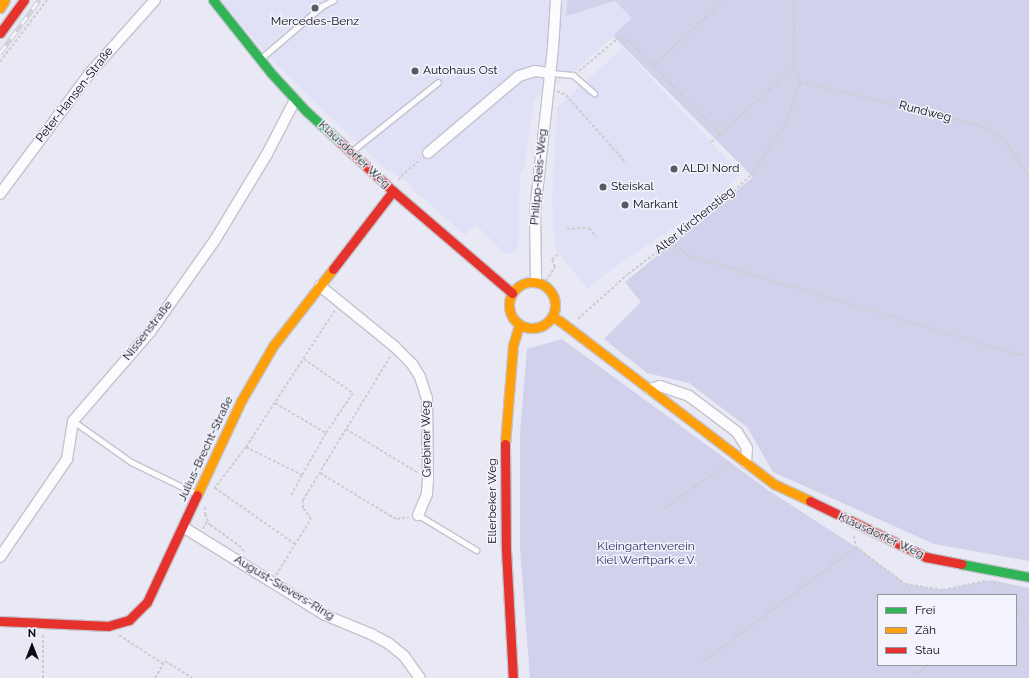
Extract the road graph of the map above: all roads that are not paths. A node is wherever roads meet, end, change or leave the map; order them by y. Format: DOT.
graph roads {
  1 [pos="5,0"];
  2 [pos="24,0"];
  3 [pos="155,0"];
  4 [pos="213,0"];
  5 [pos="334,0"];
  6 [pos="556,0"];
  7 [pos="0,8"];
  8 [pos="0,33"];
  9 [pos="260,60"];
  10 [pos="550,73"];
  11 [pos="438,82"];
  12 [pos="594,93"];
  13 [pos="295,100"];
  14 [pos="351,152"];
  15 [pos="428,153"];
  16 [pos="393,191"];
  17 [pos="0,194"];
  18 [pos="540,284"];
  19 [pos="320,286"];
  20 [pos="512,293"];
  21 [pos="552,317"];
  22 [pos="520,325"];
  23 [pos="649,389"];
  24 [pos="73,420"];
  25 [pos="742,460"];
  26 [pos="198,494"];
  27 [pos="418,515"];
  28 [pos="183,527"];
  29 [pos="476,550"];
  30 [pos="0,557"];
  31 [pos="1029,578"];
  32 [pos="0,621"];
  33 [pos="420,678"];
  34 [pos="513,678"];
  1 -- 7 [label="main road"];
  2 -- 8 [label="main road"];
  3 -- 17 [label="street, Peter-Hansen-Straße"];
  4 -- 9 [label="main road, Klausdorfer Weg"];
  5 -- 9 [label="lane"];
  6 -- 10 [label="street, Philipp-Reis-Weg"];
  9 -- 13 [label="main road, Klausdorfer Weg"];
  10 -- 12 [label="lane"];
  10 -- 15 [label="street"];
  10 -- 18 [label="street, Philipp-Reis-Weg"];
  11 -- 14 [label="lane"];
  13 -- 14 [label="main road, Klausdorfer Weg"];
  13 -- 24 [label="street, Nissenstraße"];
  14 -- 16 [label="main road, Klausdorfer Weg"];
  16 -- 19 [label="main road, Julius-Brecht-Straße"];
  16 -- 20 [label="main road, Klausdorfer Weg"];
  18 -- 20 [label="main road"];
  18 -- 21 [label="main road"];
  19 -- 26 [label="main road, Julius-Brecht-Straße"];
  19 -- 27 [label="street, Grebiner Weg"];
  20 -- 22 [label="main road"];
  21 -- 22 [label="main road"];
  21 -- 23 [label="main road, Klausdorfer Weg"];
  22 -- 34 [label="main road, Ellerbeker Weg"];
  23 -- 25 [label="main road, Klausdorfer Weg"];
  23 -- 25 [label="street"];
  24 -- 26 [label="lane"];
  24 -- 30 [label="street"];
  25 -- 31 [label="main road, Klausdorfer Weg"];
  26 -- 28 [label="main road, Julius-Brecht-Straße"];
  27 -- 29 [label="lane"];
  28 -- 32 [label="main road, Julius-Brecht-Straße"];
  28 -- 33 [label="street, August-Sievers-Ring"];
}
